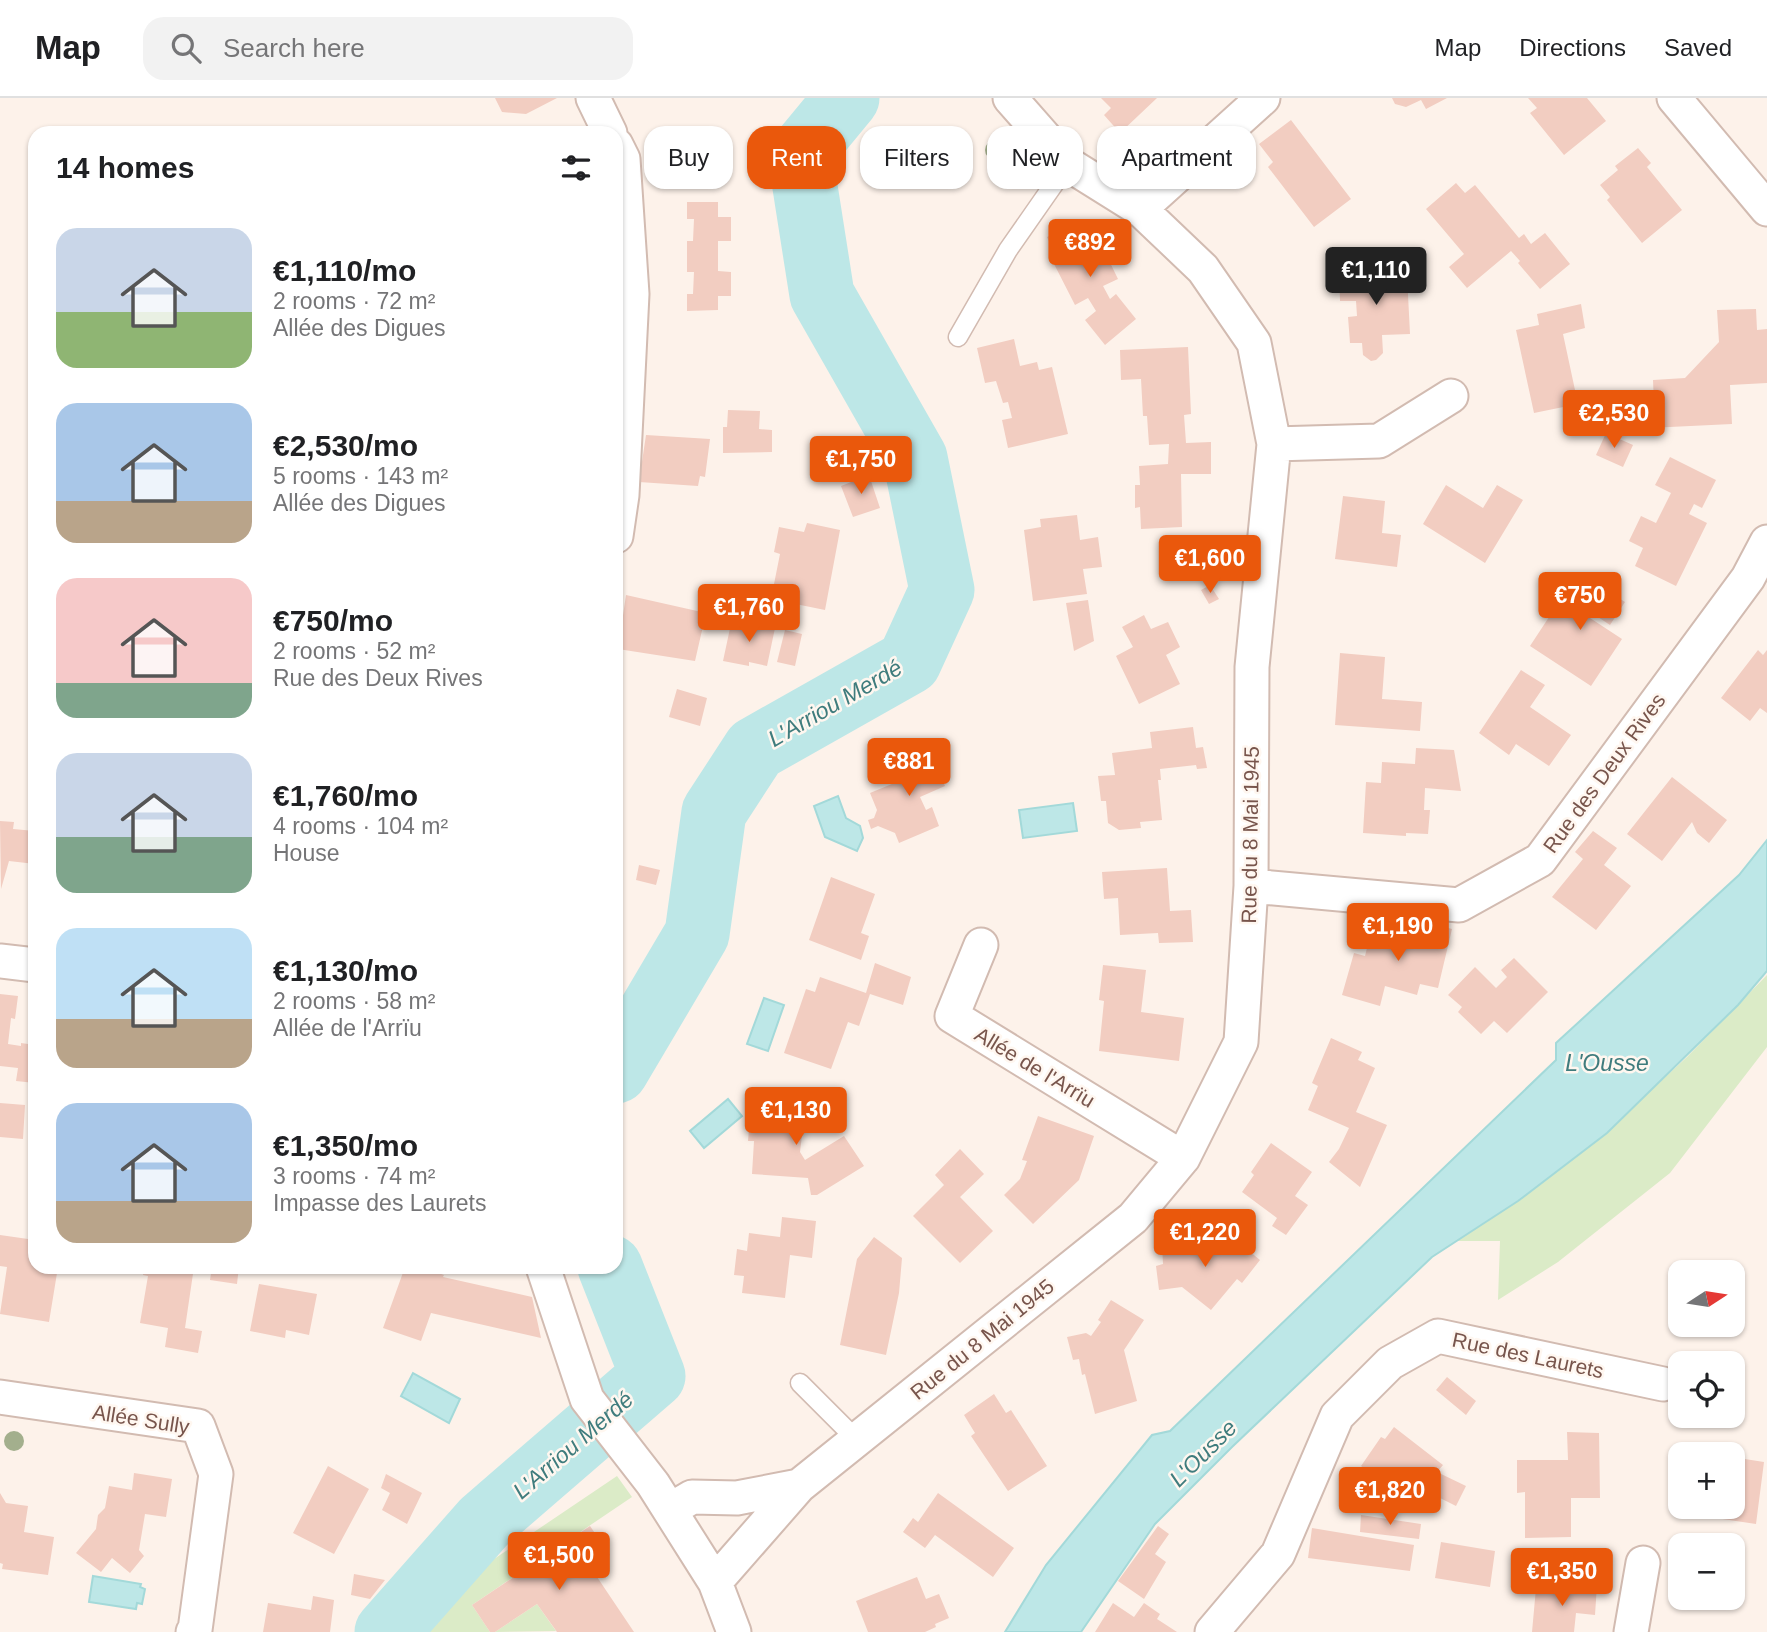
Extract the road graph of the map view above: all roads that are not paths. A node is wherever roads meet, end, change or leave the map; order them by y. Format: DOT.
graph roads {
  1 [pos="593,98"];
  2 [pos="1010,98"];
  3 [pos="1263,98"];
  4 [pos="1674,98"];
  5 [pos="607,126"];
  6 [pos="1035,126"];
  7 [pos="623,159"];
  8 [pos="1083,173"];
  9 [pos="1051,189"];
  10 [pos="1140,209"];
  11 [pos="1767,209"];
  12 [pos="958,337"];
  13 [pos="1451,396"];
  14 [pos="1274,444"];
  15 [pos="623,475"];
  16 [pos="1767,542"];
  17 [pos="1251,886"];
  18 [pos="981,945"];
  19 [pos="0,961"];
  20 [pos="28,964"];
  21 [pos="1183,1158"];
  22 [pos="545,1274"];
  23 [pos="800,1383"];
  24 [pos="1663,1384"];
  25 [pos="0,1397"];
  26 [pos="857,1440"];
  27 [pos="799,1486"];
  28 [pos="670,1510"];
  29 [pos="1643,1563"];
  30 [pos="715,1582"];
  31 [pos="193,1632"];
  32 [pos="734,1632"];
  33 [pos="1212,1632"];
  34 [pos="1631,1632"];
  1 -- 5 [label="street"];
  2 -- 6 [label="street, Rue du 8 Mai 1945"];
  3 -- 10 [label="street"];
  4 -- 11 [label="street"];
  7 -- 15 [label="street"];
  8 -- 10 [label="street, Rue du 8 Mai 1945"];
  9 -- 12 [label="lane"];
  10 -- 14 [label="street, Rue du 8 Mai 1945"];
  13 -- 14 [label="street"];
  14 -- 17 [label="street, Rue du 8 Mai 1945"];
  16 -- 17 [label="street, Rue des Deux Rives"];
  17 -- 21 [label="street, Rue du 8 Mai 1945"];
  18 -- 21 [label="street, Allée de l'Arrïu"];
  19 -- 20 [label="street"];
  21 -- 26 [label="street, Rue du 8 Mai 1945"];
  22 -- 28 [label="street"];
  23 -- 26 [label="lane"];
  24 -- 33 [label="street, Rue des Laurets"];
  25 -- 31 [label="street, Allée Sully"];
  26 -- 27 [label="street, Rue du 8 Mai 1945"];
  27 -- 28 [label="street, Rue du 8 Mai 1945"];
  27 -- 30 [label="street, Rue du 8 Mai 1945"];
  28 -- 30 [label="street"];
  29 -- 34 [label="street"];
  30 -- 32 [label="street"];
}
